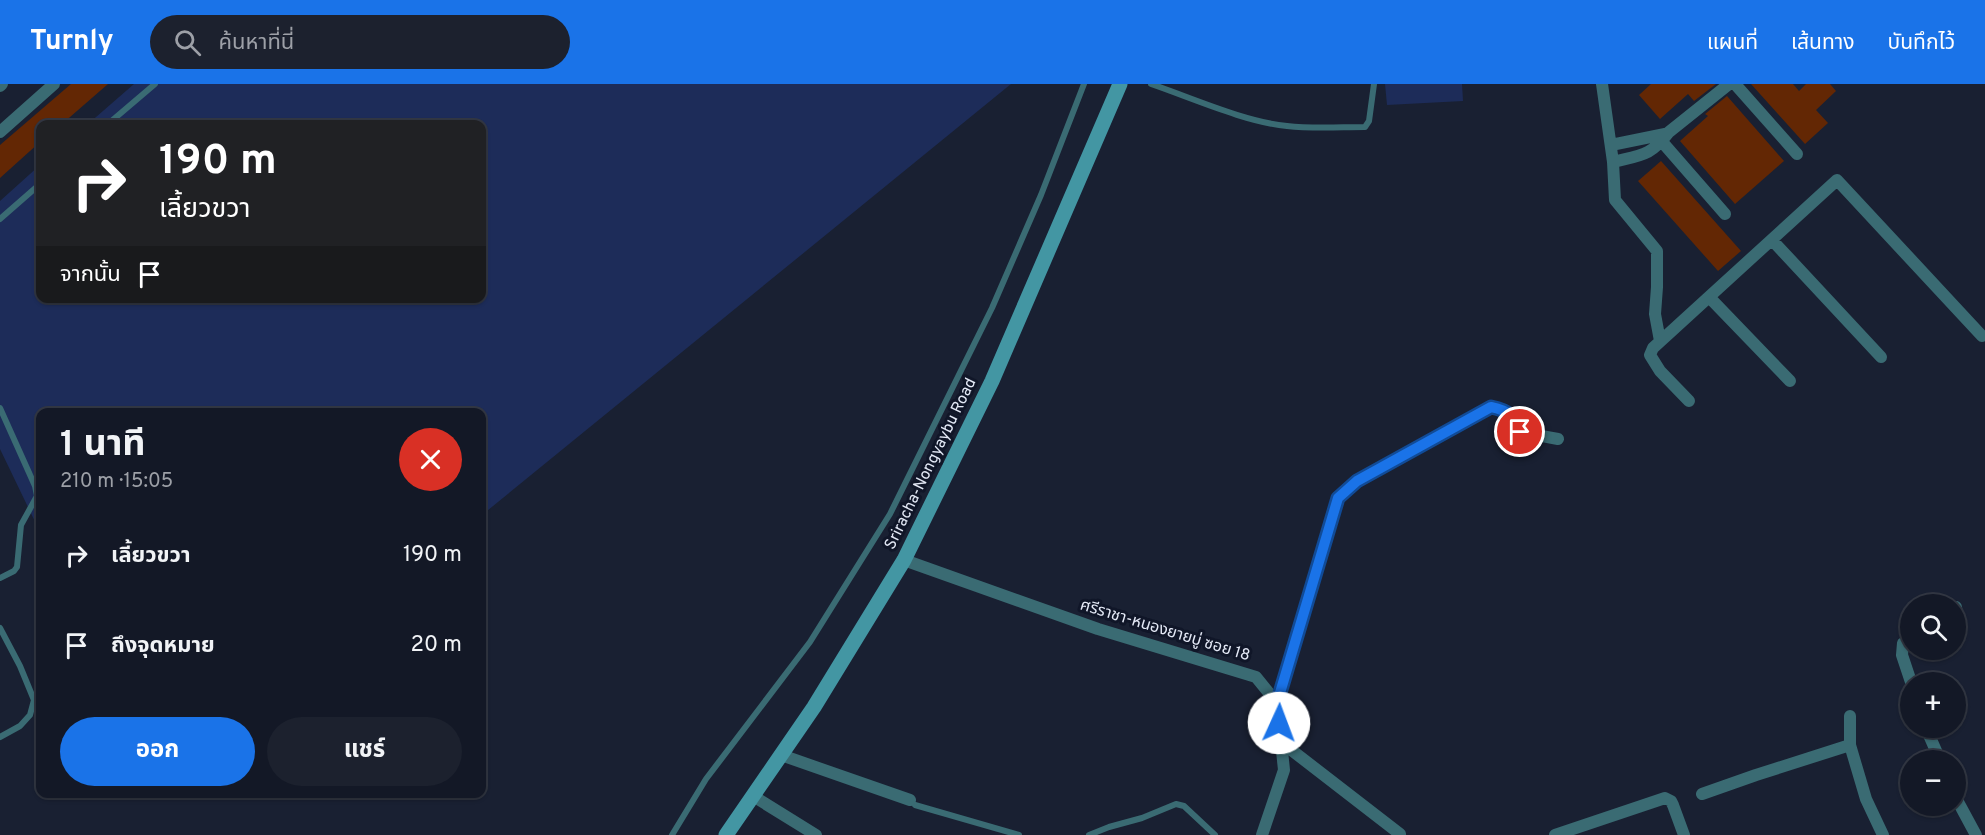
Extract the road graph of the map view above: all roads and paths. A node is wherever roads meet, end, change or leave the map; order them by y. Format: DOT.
graph roads {
  1 [pos="54,84"];
  2 [pos="155,84"];
  3 [pos="1084,84"];
  4 [pos="1120,84"];
  5 [pos="1151,84"];
  6 [pos="1374,84"];
  7 [pos="1602,84"];
  8 [pos="1729,84"];
  9 [pos="1734,84"];
  10 [pos="113,120"];
  11 [pos="0,132"];
  12 [pos="1662,137"];
  13 [pos="1611,145"];
  14 [pos="1797,154"];
  15 [pos="1613,162"];
  16 [pos="36,188"];
  17 [pos="1725,214"];
  18 [pos="0,219"];
  19 [pos="1772,240"];
  20 [pos="1709,297"];
  21 [pos="1982,336"];
  22 [pos="1660,340"];
  23 [pos="1881,357"];
  24 [pos="1790,381"];
  25 [pos="1689,401"];
  26 [pos="0,408"];
  27 [pos="1558,439"];
  28 [pos="36,491"];
  29 [pos="36,498"];
  30 [pos="904,560"];
  31 [pos="0,578"];
  32 [pos="0,628"];
  33 [pos="1277,703"];
  34 [pos="1850,716"];
  35 [pos="0,737"];
  36 [pos="1281,742"];
  37 [pos="1850,745"];
  38 [pos="781,755"];
  39 [pos="1702,794"];
  40 [pos="753,796"];
  41 [pos="913,802"];
  42 [pos="1966,816"];
  43 [pos="1400,834"];
  44 [pos="672,835"];
  45 [pos="726,835"];
  46 [pos="816,835"];
  47 [pos="1019,835"];
  48 [pos="1089,835"];
  49 [pos="1215,835"];
  50 [pos="1262,835"];
  51 [pos="1555,835"];
  52 [pos="1684,835"];
  53 [pos="1882,835"];
  54 [pos="1976,835"];
  1 -- 11 [label="street"];
  2 -- 10 [label="lane"];
  3 -- 44 [label="lane"];
  4 -- 30 [label="main road, Sriracha-Nongyaybu Road"];
  5 -- 6 [label="lane"];
  7 -- 13 [label="street"];
  8 -- 12 [label="street"];
  9 -- 14 [label="street"];
  12 -- 13 [label="street"];
  12 -- 15 [label="street"];
  12 -- 17 [label="street"];
  13 -- 15 [label="street"];
  15 -- 22 [label="street"];
  16 -- 18 [label="lane"];
  19 -- 20 [label="street"];
  19 -- 21 [label="street"];
  19 -- 23 [label="street"];
  20 -- 22 [label="street"];
  20 -- 24 [label="street"];
  22 -- 25 [label="street"];
  26 -- 28 [label="lane"];
  27 -- 33 [label="street"];
  29 -- 31 [label="lane"];
  30 -- 33 [label="street, ศรีราชา-หนองยายบู่ ซอย 18"];
  30 -- 38 [label="main road, Sriracha-Nongyaybu Road"];
  32 -- 35 [label="lane"];
  33 -- 36 [label="street"];
  34 -- 37 [label="street"];
  36 -- 43 [label="street"];
  36 -- 50 [label="street"];
  37 -- 39 [label="street"];
  37 -- 53 [label="street"];
  38 -- 40 [label="main road, Sriracha-Nongyaybu Road"];
  38 -- 41 [label="street"];
  40 -- 45 [label="main road, Sriracha-Nongyaybu Road"];
  40 -- 46 [label="street"];
  41 -- 47 [label="lane"];
  42 -- 54 [label="street"];
  48 -- 49 [label="lane"];
  51 -- 52 [label="street"];
}
